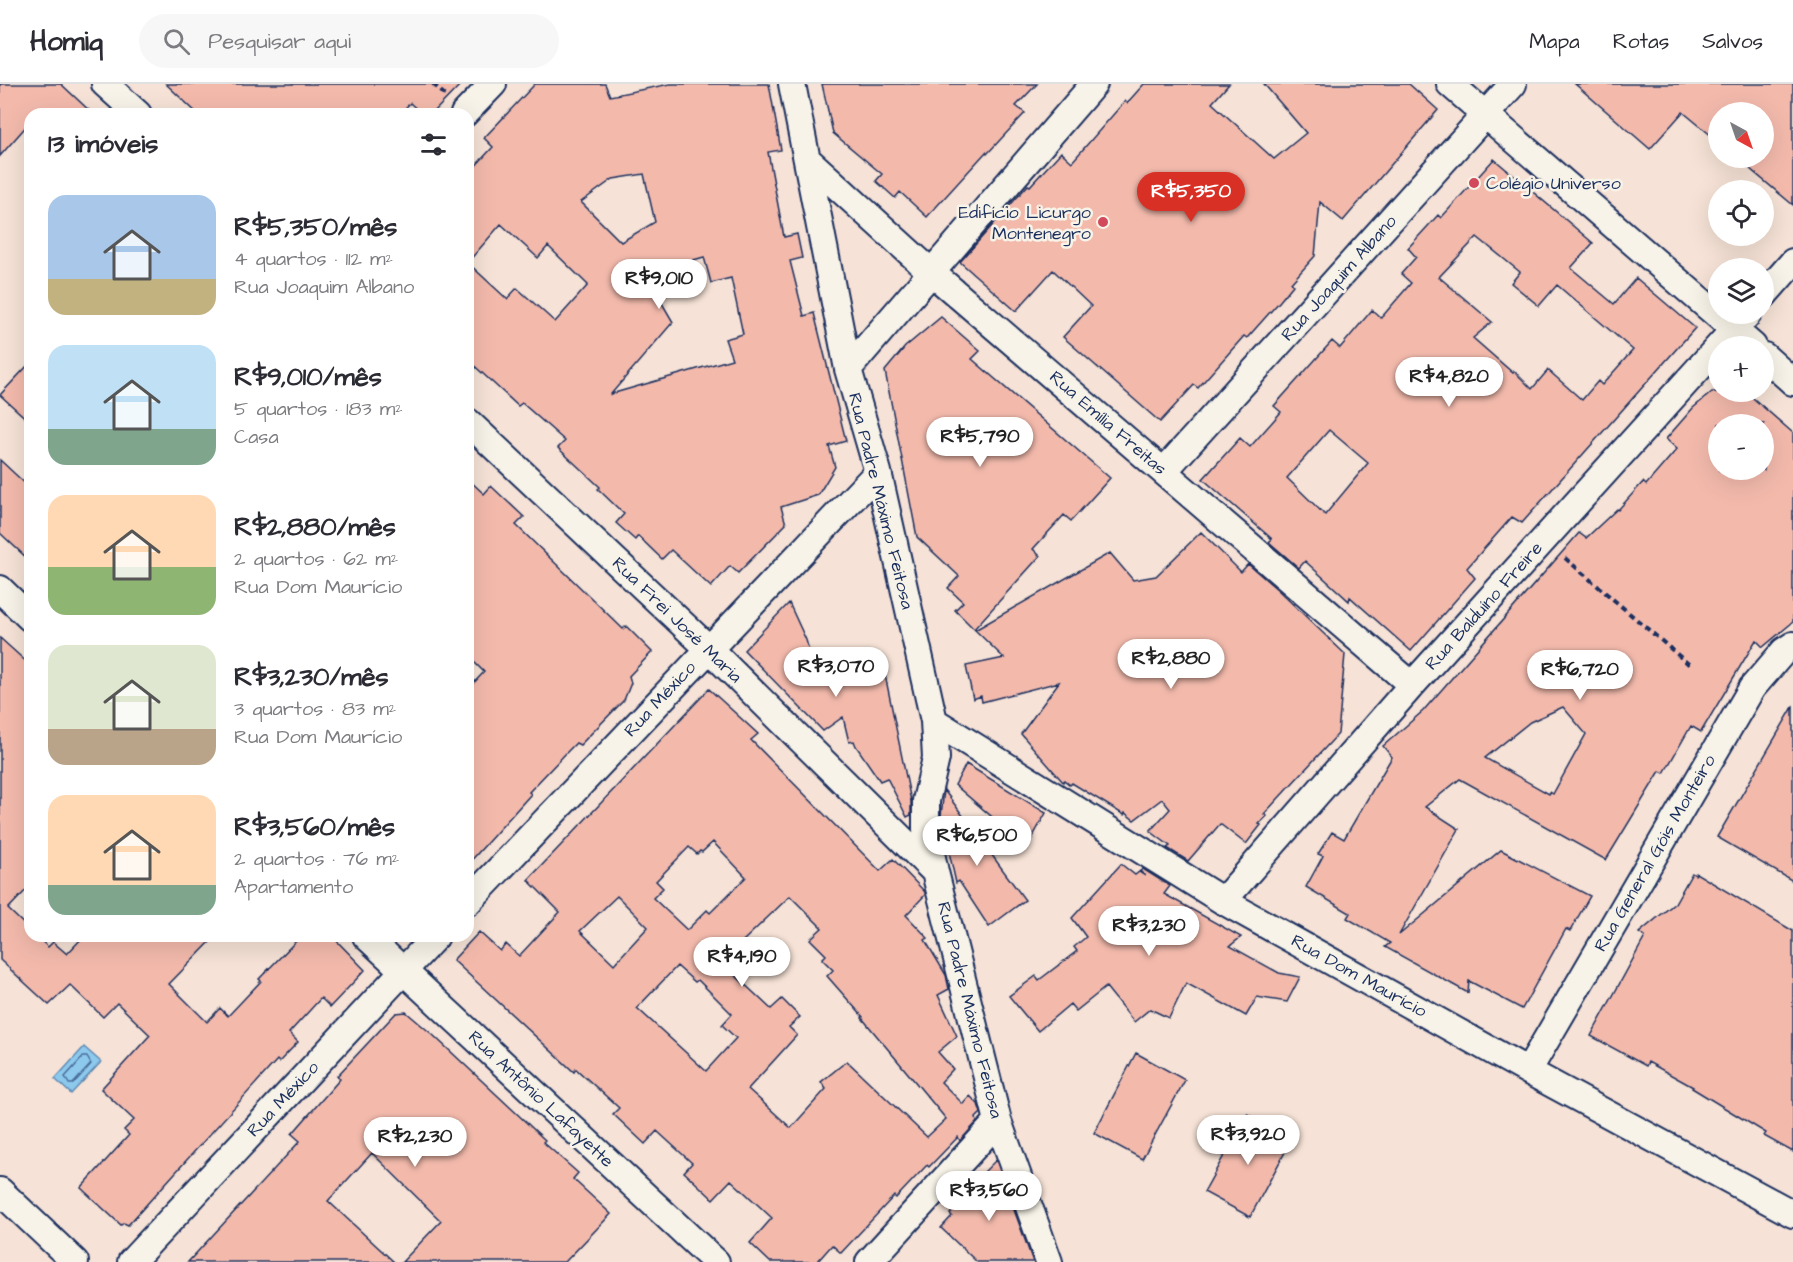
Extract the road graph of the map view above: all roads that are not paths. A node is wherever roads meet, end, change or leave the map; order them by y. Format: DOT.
graph roads {
  1 [pos="105,84"];
  2 [pos="493,84"];
  3 [pos="792,84"];
  4 [pos="1094,84"];
  5 [pos="1450,84"];
  6 [pos="1513,84"];
  7 [pos="131,108"];
  8 [pos="470,108"];
  9 [pos="1485,115"];
  10 [pos="807,159"];
  11 [pos="1793,262"];
  12 [pos="931,272"];
  13 [pos="1774,284"];
  14 [pos="1708,295"];
  15 [pos="1739,324"];
  16 [pos="1774,365"];
  17 [pos="848,369"];
  18 [pos="1793,382"];
  19 [pos="474,428"];
  20 [pos="1164,471"];
  21 [pos="878,472"];
  22 [pos="3,597"];
  23 [pos="24,613"];
  24 [pos="1793,645"];
  25 [pos="708,648"];
  26 [pos="1412,685"];
  27 [pos="934,722"];
  28 [pos="934,872"];
  29 [pos="474,896"];
  30 [pos="1223,901"];
  31 [pos="372,942"];
  32 [pos="430,942"];
  33 [pos="403,971"];
  34 [pos="1528,1071"];
  35 [pos="998,1121"];
  36 [pos="0,1191"];
  37 [pos="1793,1214"];
  38 [pos="75,1262"];
  39 [pos="131,1262"];
  40 [pos="716,1262"];
  41 [pos="869,1262"];
  42 [pos="1049,1262"];
  1 -- 7 [label="street"];
  2 -- 8 [label="street"];
  3 -- 10 [label="street, Rua Padre Máximo Feitosa"];
  4 -- 12 [label="street"];
  5 -- 9 [label="street"];
  6 -- 9 [label="street, Rua Joaquim Albano"];
  9 -- 14 [label="street"];
  9 -- 20 [label="street, Rua Joaquim Albano"];
  10 -- 12 [label="street, Rua Emília Freitas"];
  10 -- 17 [label="street, Rua Padre Máximo Feitosa"];
  11 -- 13 [label="street"];
  12 -- 17 [label="street"];
  12 -- 20 [label="street, Rua Emília Freitas"];
  15 -- 26 [label="street, Rua Balduíno Freire"];
  16 -- 18 [label="street"];
  17 -- 21 [label="street, Rua Padre Máximo Feitosa"];
  19 -- 25 [label="street, Rua Frei José Maria"];
  20 -- 26 [label="street, Rua Emília Freitas"];
  21 -- 25 [label="street, Rua México"];
  21 -- 27 [label="street, Rua Padre Máximo Feitosa"];
  22 -- 23 [label="street"];
  24 -- 34 [label="street, Rua General Góis Monteiro"];
  25 -- 28 [label="street, Rua Frei José Maria"];
  25 -- 29 [label="street, Rua México"];
  26 -- 30 [label="street, Rua Balduíno Freire"];
  27 -- 28 [label="street, Rua Padre Máximo Feitosa"];
  27 -- 30 [label="street, Rua Dom Maurício"];
  28 -- 35 [label="street, Rua Padre Máximo Feitosa"];
  30 -- 34 [label="street, Rua Dom Maurício"];
  31 -- 33 [label="street, Rua Antônio Lafayette"];
  32 -- 33 [label="street, Rua México"];
  33 -- 39 [label="street, Rua México"];
  33 -- 40 [label="street, Rua Antônio Lafayette"];
  34 -- 37 [label="street, Rua Dom Maurício"];
  35 -- 41 [label="street"];
  35 -- 42 [label="street, Rua Padre Máximo Feitosa"];
  36 -- 38 [label="street"];
}
